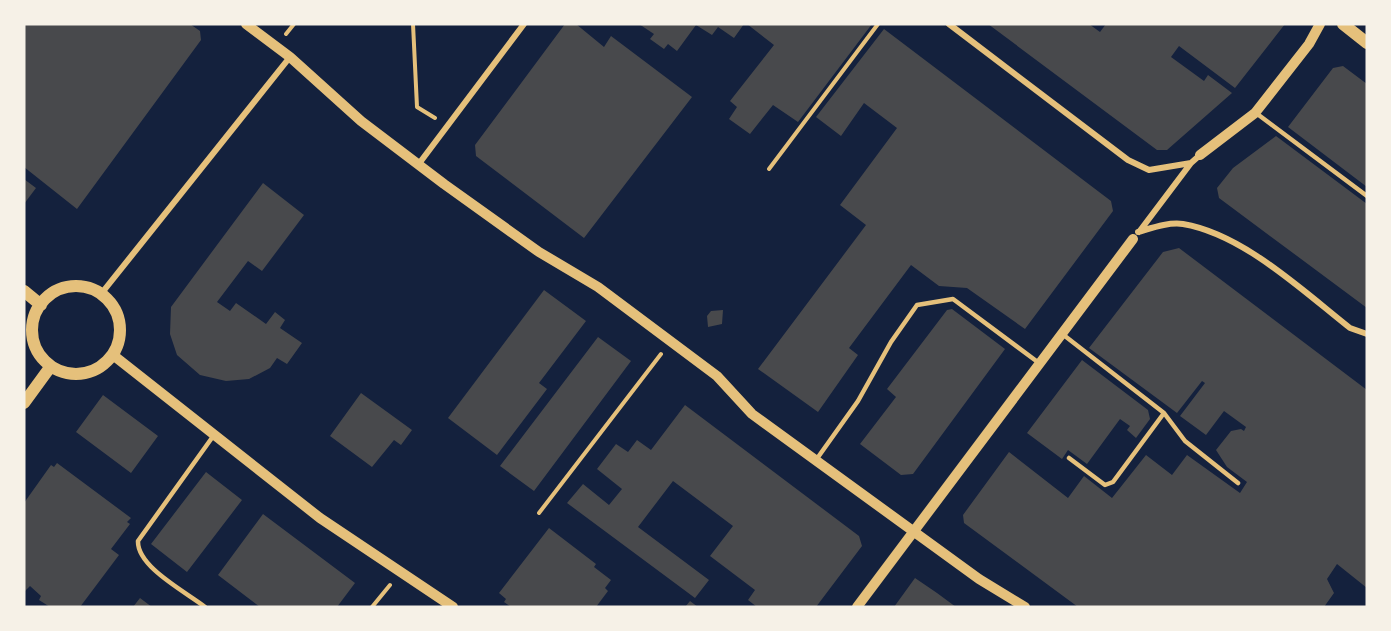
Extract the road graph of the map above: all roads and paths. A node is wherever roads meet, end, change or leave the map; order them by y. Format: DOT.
graph roads {
  1 [pos="246,24"];
  2 [pos="413,24"];
  3 [pos="524,24"];
  4 [pos="878,24"];
  5 [pos="949,24"];
  6 [pos="1320,24"];
  7 [pos="1342,24"];
  8 [pos="1367,43"];
  9 [pos="290,57"];
  10 [pos="1256,113"];
  11 [pos="448,126"];
  12 [pos="1200,155"];
  13 [pos="1191,164"];
  14 [pos="418,165"];
  15 [pos="769,169"];
  16 [pos="1367,196"];
  17 [pos="1135,236"];
  18 [pos="24,291"];
  19 [pos="101,294"];
  20 [pos="41,305"];
  21 [pos="1061,333"];
  22 [pos="1367,334"];
  23 [pos="669,343"];
  24 [pos="112,355"];
  25 [pos="1039,363"];
  26 [pos="51,366"];
  27 [pos="24,404"];
  28 [pos="1164,413"];
  29 [pos="215,434"];
  30 [pos="1069,458"];
  31 [pos="816,460"];
  32 [pos="1238,483"];
  33 [pos="538,513"];
  34 [pos="914,531"];
  35 [pos="402,571"];
  36 [pos="205,607"];
  37 [pos="372,607"];
  38 [pos="453,607"];
  39 [pos="857,607"];
  40 [pos="1025,607"];
  1 -- 9 [label="street"];
  2 -- 11 [label="path"];
  3 -- 11 [label="street"];
  4 -- 15 [label="path"];
  5 -- 13 [label="street"];
  6 -- 10 [label="street"];
  7 -- 8 [label="main road"];
  9 -- 14 [label="street"];
  9 -- 19 [label="street"];
  10 -- 12 [label="street"];
  10 -- 16 [label="lane"];
  11 -- 14 [label="street"];
  12 -- 13 [label="street"];
  13 -- 17 [label="street"];
  14 -- 23 [label="street"];
  17 -- 21 [label="street"];
  17 -- 22 [label="street"];
  18 -- 20 [label="main road"];
  19 -- 20 [label="main road"];
  19 -- 24 [label="main road"];
  20 -- 26 [label="main road"];
  21 -- 25 [label="street"];
  21 -- 28 [label="lane"];
  23 -- 31 [label="street"];
  23 -- 33 [label="path"];
  24 -- 26 [label="main road"];
  24 -- 29 [label="street"];
  25 -- 31 [label="lane"];
  25 -- 34 [label="street"];
  26 -- 27 [label="main road"];
  28 -- 30 [label="lane"];
  28 -- 32 [label="lane"];
  29 -- 35 [label="street"];
  29 -- 36 [label="lane"];
  31 -- 34 [label="street"];
  34 -- 39 [label="street"];
  34 -- 40 [label="street"];
  35 -- 37 [label="path"];
  35 -- 38 [label="street"];
}
